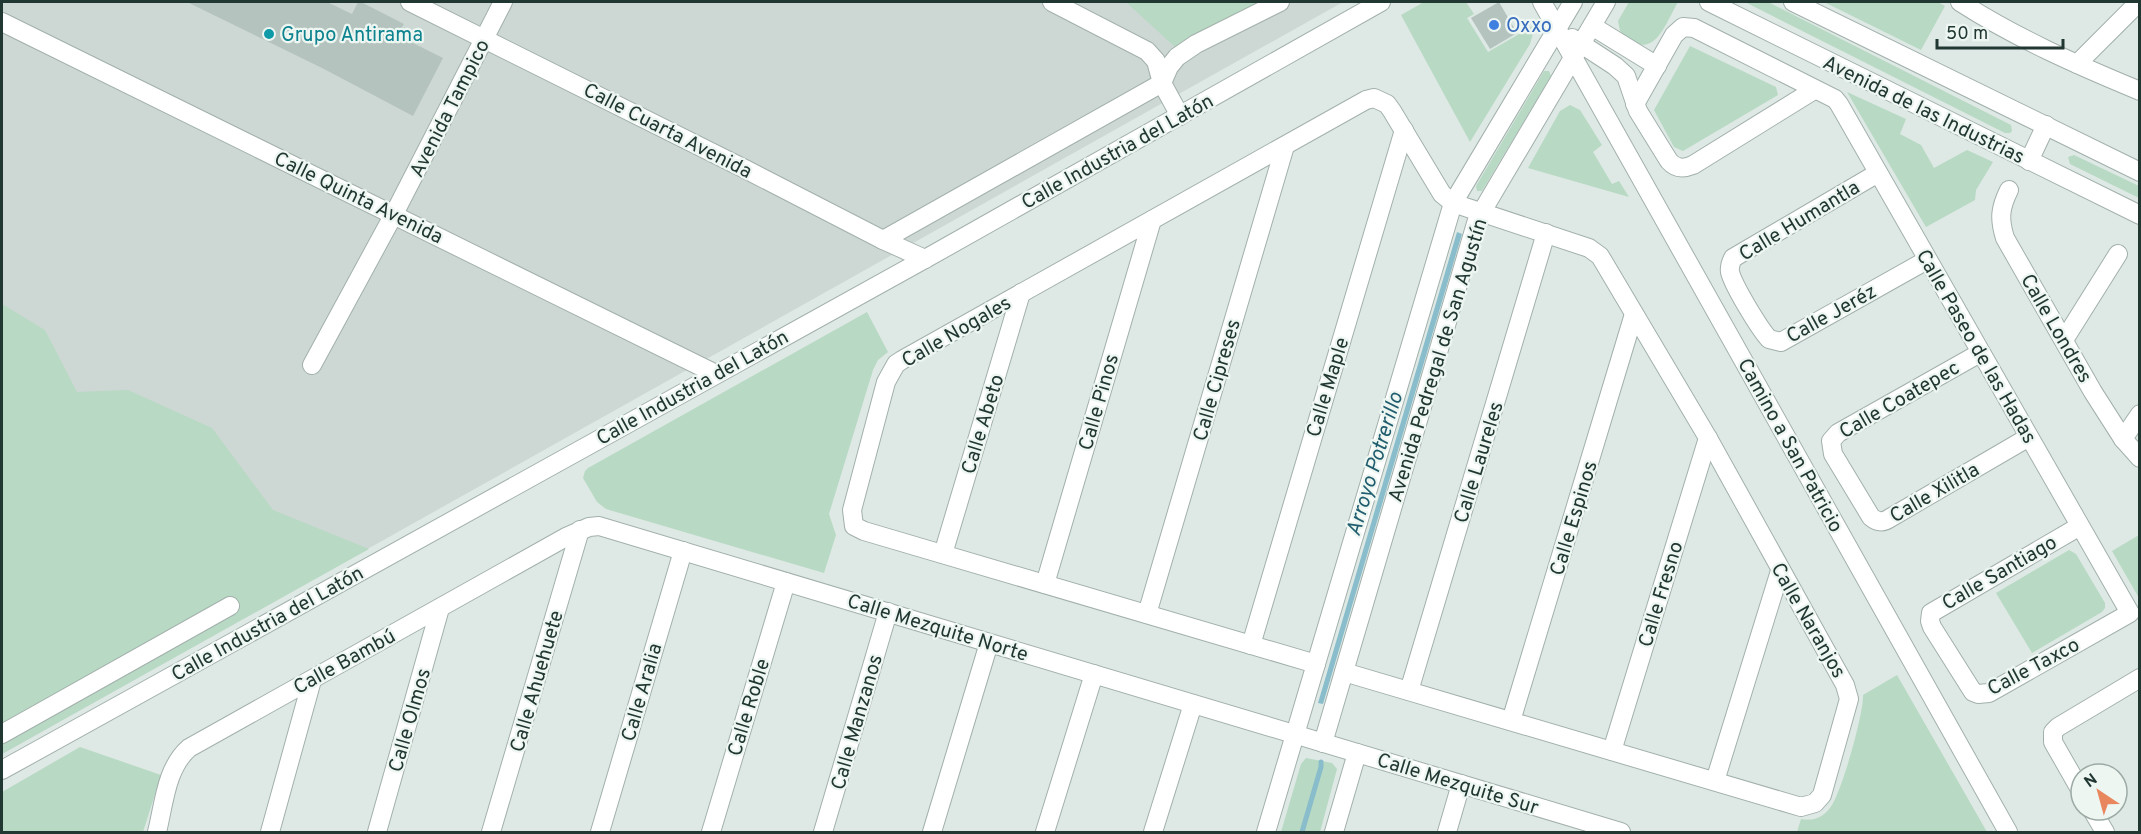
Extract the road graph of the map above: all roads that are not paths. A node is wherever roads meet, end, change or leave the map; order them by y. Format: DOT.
graph roads {
  1 [pos="410,2"];
  2 [pos="503,2"];
  3 [pos="1052,2"];
  4 [pos="1280,2"];
  5 [pos="1381,2"];
  6 [pos="1542,2"];
  7 [pos="1574,2"];
  8 [pos="1606,2"];
  9 [pos="1709,2"];
  10 [pos="1793,2"];
  11 [pos="2139,2"];
  12 [pos="1972,4"];
  13 [pos="2,22"];
  14 [pos="1592,26"];
  15 [pos="1557,29"];
  16 [pos="484,38"];
  17 [pos="1577,51"];
  18 [pos="2077,64"];
  19 [pos="1657,66"];
  20 [pos="1162,83"];
  21 [pos="1814,90"];
  22 [pos="2139,91"];
  23 [pos="1635,104"];
  24 [pos="1180,116"];
  25 [pos="2046,126"];
  26 [pos="1404,130"];
  27 [pos="1285,146"];
  28 [pos="2030,161"];
  29 [pos="2139,171"];
  30 [pos="1878,173"];
  31 [pos="2009,190"];
  32 [pos="1453,203"];
  33 [pos="1481,212"];
  34 [pos="394,214"];
  35 [pos="2139,215"];
  36 [pos="1152,220"];
  37 [pos="1546,233"];
  38 [pos="884,240"];
  39 [pos="2118,254"];
  40 [pos="925,259"];
  41 [pos="1927,260"];
  42 [pos="1021,293"];
  43 [pos="1748,305"];
  44 [pos="1634,315"];
  45 [pos="2064,340"];
  46 [pos="1980,353"];
  47 [pos="312,365"];
  48 [pos="716,374"];
  49 [pos="2139,414"];
  50 [pos="2029,437"];
  51 [pos="1708,438"];
  52 [pos="2123,439"];
  53 [pos="2139,458"];
  54 [pos="1851,484"];
  55 [pos="2080,526"];
  56 [pos="580,530"];
  57 [pos="683,551"];
  58 [pos="943,554"];
  59 [pos="1780,571"];
  60 [pos="786,582"];
  61 [pos="1045,584"];
  62 [pos="230,606"];
  63 [pos="440,608"];
  64 [pos="888,612"];
  65 [pos="2130,613"];
  66 [pos="1147,614"];
  67 [pos="989,643"];
  68 [pos="1251,645"];
  69 [pos="1950,657"];
  70 [pos="1316,664"];
  71 [pos="1344,672"];
  72 [pos="1094,674"];
  73 [pos="2139,678"];
  74 [pos="312,680"];
  75 [pos="1409,691"];
  76 [pos="1193,704"];
  77 [pos="1511,721"];
  78 [pos="9,730"];
  79 [pos="1295,735"];
  80 [pos="59,737"];
  81 [pos="1323,743"];
  82 [pos="1612,751"];
  83 [pos="1358,753"];
  84 [pos="2069,769"];
  85 [pos="2,770"];
  86 [pos="1715,781"];
  87 [pos="1461,784"];
  88 [pos="1562,815"];
  89 [pos="156,832"];
  90 [pos="270,832"];
  91 [pos="377,832"];
  92 [pos="491,832"];
  93 [pos="600,832"];
  94 [pos="711,832"];
  95 [pos="823,832"];
  96 [pos="932,832"];
  97 [pos="1046,832"];
  98 [pos="1153,832"];
  99 [pos="1266,832"];
  100 [pos="1334,832"];
  101 [pos="1447,832"];
  102 [pos="1557,832"];
  103 [pos="1621,832"];
  104 [pos="2008,832"];
  1 -- 16 [label="street, Calle Cuarta Avenida"];
  2 -- 16 [label="street, Avenida Tampico"];
  3 -- 20 [label="street"];
  4 -- 20 [label="street"];
  5 -- 24 [label="street, Calle Industria del Latón"];
  6 -- 15 [label="street"];
  7 -- 15 [label="street, Avenida Pedregal de San Agustín"];
  8 -- 14 [label="street, Avenida Pedregal de San Agustín"];
  9 -- 28 [label="street, Avenida de las Industrias"];
  10 -- 25 [label="street, Avenida de las Industrias"];
  11 -- 18 [label="street"];
  12 -- 18 [label="street"];
  13 -- 34 [label="street, Calle Quinta Avenida"];
  14 -- 17 [label="street, Avenida Pedregal de San Agustín"];
  14 -- 19 [label="street"];
  15 -- 17 [label="street"];
  15 -- 32 [label="street, Avenida Pedregal de San Agustín"];
  16 -- 34 [label="street, Avenida Tampico"];
  16 -- 38 [label="street, Calle Cuarta Avenida"];
  17 -- 23 [label="street"];
  17 -- 33 [label="street, Avenida Pedregal de San Agustín"];
  17 -- 104 [label="street, Camino a San Patricio"];
  18 -- 22 [label="street"];
  19 -- 21 [label="street, Calle Paseo de las Hadas"];
  19 -- 23 [label="street"];
  20 -- 24 [label="street"];
  20 -- 38 [label="street, Calle Industria del Latón"];
  21 -- 23 [label="street"];
  21 -- 30 [label="street, Calle Paseo de las Hadas"];
  24 -- 40 [label="street, Calle Industria del Latón"];
  25 -- 28 [label="street"];
  25 -- 29 [label="street, Avenida de las Industrias"];
  26 -- 27 [label="street, Calle Nogales"];
  26 -- 32 [label="street, Calle Nogales"];
  26 -- 68 [label="street, Calle Maple"];
  27 -- 36 [label="street, Calle Nogales"];
  27 -- 66 [label="street, Calle Cipreses"];
  28 -- 35 [label="street, Avenida de las Industrias"];
  30 -- 41 [label="street, Calle Paseo de las Hadas"];
  30 -- 43 [label="street, Calle Humantla"];
  31 -- 45 [label="street, Calle Londres"];
  32 -- 33 [label="street, Calle Naranjos"];
  32 -- 70 [label="street, Avenida Pedregal de San Agustín"];
  33 -- 37 [label="street, Calle Naranjos"];
  33 -- 71 [label="street, Avenida Pedregal de San Agustín"];
  34 -- 47 [label="street, Avenida Tampico"];
  34 -- 48 [label="street, Calle Quinta Avenida"];
  36 -- 42 [label="street, Calle Nogales"];
  36 -- 61 [label="street, Calle Pinos"];
  37 -- 44 [label="street, Calle Naranjos"];
  37 -- 75 [label="street, Calle Laureles"];
  38 -- 40 [label="street, Calle Cuarta Avenida"];
  39 -- 45 [label="street"];
  40 -- 48 [label="street, Calle Industria del Latón"];
  41 -- 43 [label="street, Calle Jeréz"];
  41 -- 46 [label="street, Calle Paseo de las Hadas"];
  42 -- 58 [label="street, Calle Abeto"];
  42 -- 58 [label="street, Calle Nogales"];
  44 -- 51 [label="street, Calle Naranjos"];
  44 -- 77 [label="street, Calle Espinos"];
  45 -- 52 [label="street, Calle Londres"];
  46 -- 50 [label="street, Calle Paseo de las Hadas"];
  46 -- 54 [label="street, Calle Coatepec"];
  48 -- 80 [label="street, Calle Industria del Latón"];
  49 -- 52 [label="street"];
  50 -- 54 [label="street, Calle Xilitla"];
  50 -- 55 [label="street, Calle Paseo de las Hadas"];
  51 -- 59 [label="street, Calle Naranjos"];
  51 -- 82 [label="street, Calle Fresno"];
  52 -- 53 [label="street, Calle Londres"];
  55 -- 65 [label="street, Calle Paseo de las Hadas"];
  55 -- 69 [label="street, Calle Santiago"];
  56 -- 57 [label="street, Calle Mezquite Norte"];
  56 -- 63 [label="street, Calle Bambú"];
  56 -- 92 [label="street, Calle Ahuehuete"];
  57 -- 60 [label="street, Calle Mezquite Norte"];
  57 -- 93 [label="street, Calle Aralia"];
  58 -- 61 [label="street, Calle Nogales"];
  59 -- 86 [label="street"];
  59 -- 86 [label="street, Calle Naranjos"];
  60 -- 64 [label="street, Calle Mezquite Norte"];
  60 -- 94 [label="street, Calle Roble"];
  61 -- 66 [label="street, Calle Nogales"];
  62 -- 78 [label="street, Calle Industria del Latón"];
  63 -- 74 [label="street, Calle Bambú"];
  63 -- 91 [label="street, Calle Olmos"];
  64 -- 67 [label="street, Calle Mezquite Norte"];
  64 -- 95 [label="street, Calle Manzanos"];
  65 -- 69 [label="street, Calle Taxco"];
  66 -- 68 [label="street, Calle Nogales"];
  67 -- 72 [label="street, Calle Mezquite Norte"];
  67 -- 96 [label="street"];
  68 -- 70 [label="street, Calle Nogales"];
  70 -- 79 [label="street, Avenida Pedregal de San Agustín"];
  71 -- 75 [label="street, Calle Naranjos"];
  71 -- 81 [label="street, Avenida Pedregal de San Agustín"];
  72 -- 76 [label="street, Calle Mezquite Norte"];
  72 -- 97 [label="street"];
  73 -- 84 [label="street"];
  74 -- 89 [label="street, Calle Bambú"];
  74 -- 90 [label="street"];
  75 -- 77 [label="street, Calle Naranjos"];
  76 -- 79 [label="street, Calle Mezquite Norte"];
  76 -- 98 [label="street"];
  77 -- 82 [label="street, Calle Naranjos"];
  78 -- 80 [label="street"];
  79 -- 81 [label="street, Calle Mezquite Sur"];
  79 -- 99 [label="street, Avenida Pedregal de San Agustín"];
  80 -- 85 [label="street, Calle Industria del Latón"];
  81 -- 83 [label="street, Calle Mezquite Sur"];
  82 -- 86 [label="street, Calle Naranjos"];
  83 -- 87 [label="street, Calle Mezquite Sur"];
  83 -- 100 [label="street"];
  87 -- 88 [label="street, Calle Mezquite Sur"];
  87 -- 101 [label="street"];
  88 -- 102 [label="street"];
  88 -- 103 [label="street, Calle Mezquite Sur"];
}
